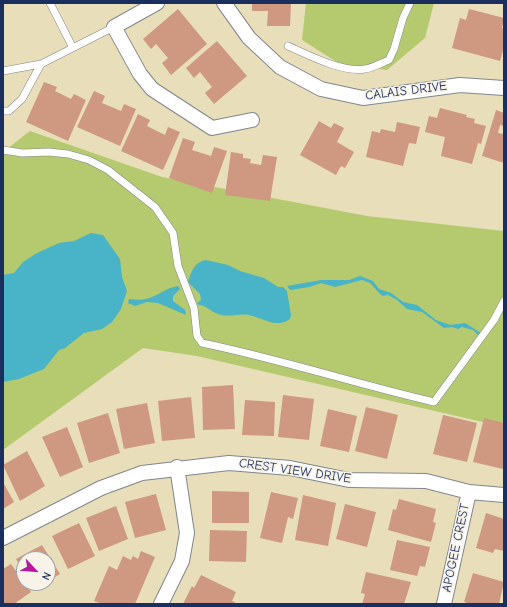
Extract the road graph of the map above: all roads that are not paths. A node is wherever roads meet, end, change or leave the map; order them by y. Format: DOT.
graph roads {
  1 [pos="50,3"];
  2 [pos="157,3"];
  3 [pos="224,3"];
  4 [pos="410,3"];
  5 [pos="114,27"];
  6 [pos="288,46"];
  7 [pos="73,48"];
  8 [pos="41,64"];
  9 [pos="3,71"];
  10 [pos="504,88"];
  11 [pos="3,111"];
  12 [pos="252,120"];
  13 [pos="3,150"];
  14 [pos="504,301"];
  15 [pos="177,467"];
  16 [pos="469,492"];
  17 [pos="504,495"];
  18 [pos="3,538"];
  19 [pos="161,604"];
  20 [pos="444,604"];
  1 -- 7 [label="lane"];
  2 -- 5 [label="street"];
  3 -- 10 [label="street, CALAIS DRIVE"];
  4 -- 6 [label="lane"];
  5 -- 7 [label="lane"];
  5 -- 12 [label="street"];
  7 -- 8 [label="lane"];
  8 -- 9 [label="lane"];
  8 -- 11 [label="lane"];
  13 -- 14 [label="lane"];
  15 -- 16 [label="street, CREST VIEW DRIVE"];
  15 -- 18 [label="street, CREST VIEW DRIVE"];
  15 -- 19 [label="street"];
  16 -- 17 [label="street, CREST VIEW DRIVE"];
  16 -- 20 [label="street, APOGEE CREST"];
}
